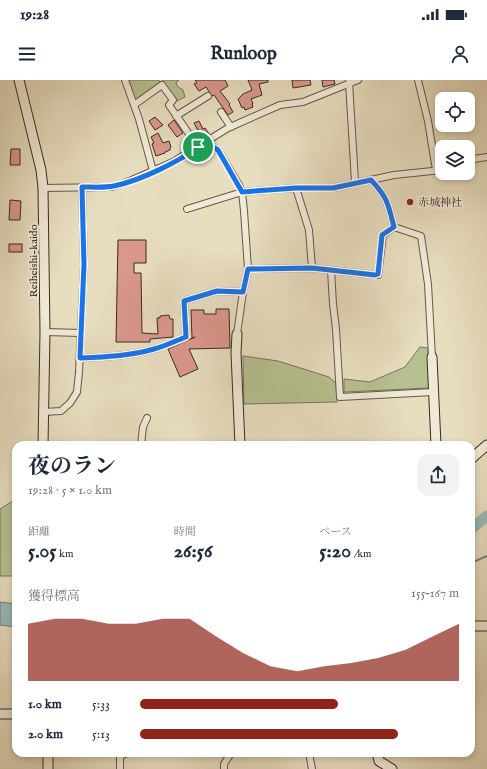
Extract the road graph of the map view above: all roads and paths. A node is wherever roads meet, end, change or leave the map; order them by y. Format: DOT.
graph roads {
  1 [pos="19,80"];
  2 [pos="125,80"];
  3 [pos="358,80"];
  4 [pos="418,80"];
  5 [pos="349,82"];
  6 [pos="208,96"];
  7 [pos="134,105"];
  8 [pos="221,112"];
  9 [pos="176,116"];
  10 [pos="231,127"];
  11 [pos="201,146"];
  12 [pos="435,152"];
  13 [pos="487,157"];
  14 [pos="475,159"];
  15 [pos="435,170"];
  16 [pos="154,171"];
  17 [pos="371,180"];
  18 [pos="355,182"];
  19 [pos="82,187"];
  20 [pos="43,188"];
  21 [pos="296,188"];
  22 [pos="242,192"];
  23 [pos="186,209"];
  24 [pos="394,227"];
  25 [pos="312,268"];
  26 [pos="248,269"];
  27 [pos="330,270"];
  28 [pos="243,292"];
  29 [pos="45,332"];
  30 [pos="81,333"];
  31 [pos="237,334"];
  32 [pos="432,357"];
  33 [pos="80,358"];
  34 [pos="434,392"];
  35 [pos="43,412"];
  36 [pos="147,418"];
  37 [pos="43,441"];
  38 [pos="141,441"];
  39 [pos="240,441"];
  40 [pos="436,441"];
  41 [pos="487,445"];
  42 [pos="475,456"];
  43 [pos="475,626"];
  44 [pos="487,626"];
  45 [pos="0,714"];
  46 [pos="12,714"];
  47 [pos="48,757"];
  48 [pos="120,757"];
  49 [pos="228,757"];
  50 [pos="310,757"];
  51 [pos="378,757"];
  52 [pos="48,769"];
  53 [pos="120,769"];
  54 [pos="224,769"];
  55 [pos="312,769"];
  56 [pos="392,769"];
  1 -- 20 [label="main road, Reiheishi-kaido"];
  2 -- 7 [label="street"];
  3 -- 5 [label="street"];
  4 -- 12 [label="street"];
  5 -- 10 [label="street"];
  5 -- 18 [label="street"];
  6 -- 9 [label="street"];
  7 -- 9 [label="street"];
  7 -- 16 [label="street"];
  8 -- 10 [label="street"];
  9 -- 11 [label="street"];
  10 -- 11 [label="street"];
  11 -- 16 [label="street"];
  11 -- 22 [label="street"];
  13 -- 14 [label="street"];
  15 -- 17 [label="street"];
  16 -- 19 [label="street"];
  17 -- 18 [label="street"];
  17 -- 24 [label="street"];
  18 -- 21 [label="street"];
  19 -- 20 [label="street"];
  19 -- 30 [label="street"];
  20 -- 29 [label="main road, Reiheishi-kaido"];
  21 -- 22 [label="street"];
  21 -- 25 [label="street"];
  22 -- 23 [label="street"];
  22 -- 26 [label="street"];
  24 -- 27 [label="street"];
  24 -- 32 [label="street"];
  25 -- 26 [label="street"];
  25 -- 27 [label="street"];
  26 -- 28 [label="street"];
  27 -- 34 [label="street"];
  28 -- 31 [label="street"];
  28 -- 33 [label="street"];
  29 -- 30 [label="street"];
  29 -- 35 [label="main road, Reiheishi-kaido"];
  30 -- 33 [label="street"];
  31 -- 39 [label="main road"];
  32 -- 34 [label="main road"];
  33 -- 35 [label="street"];
  34 -- 40 [label="main road"];
  35 -- 37 [label="main road, Reiheishi-kaido"];
  36 -- 38 [label="street"];
  41 -- 42 [label="main road"];
  43 -- 44 [label="main road"];
  45 -- 46 [label="main road"];
  47 -- 52 [label="main road"];
  48 -- 53 [label="street"];
  49 -- 54 [label="street"];
  50 -- 55 [label="street"];
  51 -- 56 [label="main road"];
}
